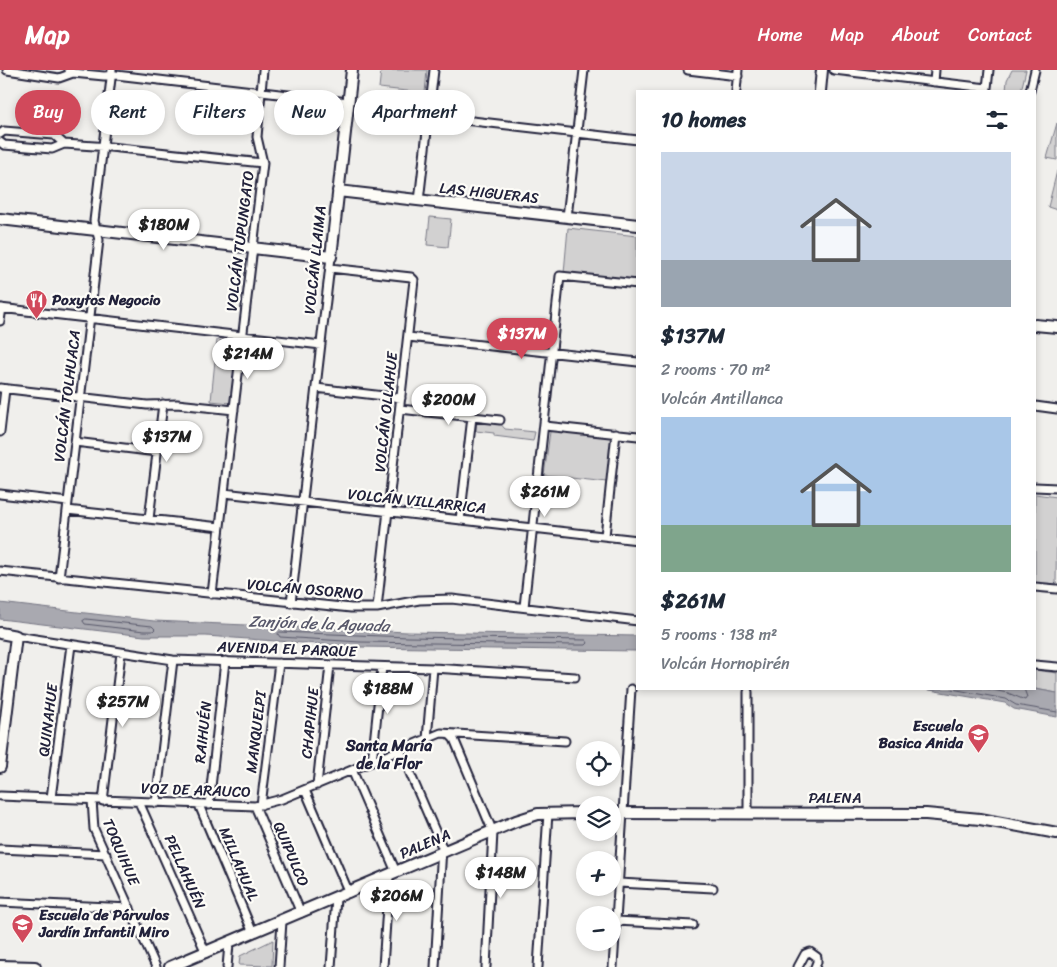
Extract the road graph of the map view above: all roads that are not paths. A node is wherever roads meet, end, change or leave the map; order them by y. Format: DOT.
graph roads {
  1 [pos="7,70"];
  2 [pos="263,70"];
  3 [pos="352,70"];
  4 [pos="434,70"];
  5 [pos="584,70"];
  6 [pos="688,70"];
  7 [pos="822,70"];
  8 [pos="834,70"];
  9 [pos="935,70"];
  10 [pos="989,70"];
  11 [pos="1036,70"];
  12 [pos="71,72"];
  13 [pos="111,73"];
  14 [pos="738,73"];
  15 [pos="881,73"];
  16 [pos="934,82"];
  17 [pos="245,90"];
  18 [pos="261,90"];
  19 [pos="432,90"];
  20 [pos="736,90"];
  21 [pos="820,90"];
  22 [pos="1030,90"];
  23 [pos="264,92"];
  24 [pos="348,102"];
  25 [pos="475,121"];
  26 [pos="577,133"];
  27 [pos="0,134"];
  28 [pos="257,135"];
  29 [pos="427,135"];
  30 [pos="636,140"];
  31 [pos="0,142"];
  32 [pos="64,144"];
  33 [pos="103,147"];
  34 [pos="263,164"];
  35 [pos="338,191"];
  36 [pos="419,201"];
  37 [pos="567,217"];
  38 [pos="0,219"];
  39 [pos="636,225"];
  40 [pos="97,230"];
  41 [pos="253,248"];
  42 [pos="331,257"];
  43 [pos="330,268"];
  44 [pos="636,284"];
  45 [pos="1,308"];
  46 [pos="90,318"];
  47 [pos="0,321"];
  48 [pos="1036,324"];
  49 [pos="1057,327"];
  50 [pos="242,336"];
  51 [pos="408,337"];
  52 [pos="321,345"];
  53 [pos="551,353"];
  54 [pos="636,362"];
  55 [pos="316,388"];
  56 [pos="3,389"];
  57 [pos="80,397"];
  58 [pos="401,398"];
  59 [pos="163,404"];
  60 [pos="1036,406"];
  61 [pos="400,409"];
  62 [pos="1057,409"];
  63 [pos="234,410"];
  64 [pos="472,417"];
  65 [pos="500,420"];
  66 [pos="545,426"];
  67 [pos="0,432"];
  68 [pos="616,433"];
  69 [pos="636,436"];
  70 [pos="75,442"];
  71 [pos="157,452"];
  72 [pos="1036,487"];
  73 [pos="1057,488"];
  74 [pos="224,493"];
  75 [pos="0,494"];
  76 [pos="68,502"];
  77 [pos="303,502"];
  78 [pos="67,510"];
  79 [pos="388,512"];
  80 [pos="149,519"];
  81 [pos="460,520"];
  82 [pos="220,527"];
  83 [pos="533,528"];
  84 [pos="605,536"];
  85 [pos="636,540"];
  86 [pos="0,571"];
  87 [pos="59,578"];
  88 [pos="1036,587"];
  89 [pos="1057,590"];
  90 [pos="212,594"];
  91 [pos="291,603"];
  92 [pos="524,607"];
  93 [pos="377,608"];
  94 [pos="636,621"];
  95 [pos="0,633"];
  96 [pos="16,636"];
  97 [pos="71,645"];
  98 [pos="121,653"];
  99 [pos="172,660"];
  100 [pos="225,662"];
  101 [pos="279,663"];
  102 [pos="330,665"];
  103 [pos="1036,665"];
  104 [pos="382,667"];
  105 [pos="1057,667"];
  106 [pos="434,668"];
  107 [pos="575,677"];
  108 [pos="631,689"];
  109 [pos="748,692"];
  110 [pos="449,734"];
  111 [pos="427,739"];
  112 [pos="565,741"];
  113 [pos="400,750"];
  114 [pos="372,762"];
  115 [pos="0,763"];
  116 [pos="352,770"];
  117 [pos="317,785"];
  118 [pos="306,790"];
  119 [pos="0,796"];
  120 [pos="620,796"];
  121 [pos="52,798"];
  122 [pos="92,800"];
  123 [pos="103,800"];
  124 [pos="138,802"];
  125 [pos="156,803"];
  126 [pos="199,805"];
  127 [pos="209,805"];
  128 [pos="258,805"];
  129 [pos="548,813"];
  130 [pos="576,813"];
  131 [pos="621,813"];
  132 [pos="748,813"];
  133 [pos="493,832"];
  134 [pos="1057,833"];
  135 [pos="0,849"];
  136 [pos="442,853"];
  137 [pos="106,854"];
  138 [pos="393,874"];
  139 [pos="621,883"];
  140 [pos="713,888"];
  141 [pos="349,893"];
  142 [pos="336,898"];
  143 [pos="0,902"];
  144 [pos="130,908"];
  145 [pos="301,913"];
  146 [pos="282,921"];
  147 [pos="621,921"];
  148 [pos="693,925"];
  149 [pos="253,933"];
  150 [pos="229,944"];
  151 [pos="614,951"];
  152 [pos="206,953"];
  153 [pos="6,966"];
  154 [pos="35,967"];
  155 [pos="156,967"];
  156 [pos="173,967"];
  157 [pos="227,967"];
  158 [pos="279,967"];
  159 [pos="331,967"];
  160 [pos="383,967"];
  161 [pos="435,967"];
  162 [pos="486,967"];
  163 [pos="538,967"];
  164 [pos="613,967"];
  165 [pos="798,967"];
  166 [pos="815,967"];
  1 -- 12 [label="street"];
  2 -- 18 [label="street, VOLCÁN TUPUNGATO"];
  3 -- 24 [label="street, VOLCÁN LLAIMA"];
  4 -- 19 [label="street"];
  5 -- 26 [label="street"];
  6 -- 14 [label="street"];
  7 -- 21 [label="street"];
  8 -- 15 [label="street"];
  9 -- 16 [label="street"];
  10 -- 16 [label="street"];
  11 -- 22 [label="street"];
  12 -- 13 [label="street"];
  13 -- 17 [label="street"];
  13 -- 33 [label="street, VOLCÁN TOLHUACA"];
  14 -- 20 [label="street"];
  15 -- 16 [label="street"];
  23 -- 24 [label="street"];
  24 -- 35 [label="street, VOLCÁN LLAIMA"];
  25 -- 26 [label="street"];
  26 -- 30 [label="street"];
  26 -- 37 [label="street"];
  27 -- 32 [label="street"];
  28 -- 34 [label="street, VOLCÁN TUPUNGATO"];
  29 -- 36 [label="street"];
  31 -- 32 [label="street"];
  32 -- 33 [label="street"];
  33 -- 34 [label="street"];
  33 -- 40 [label="street, VOLCÁN TOLHUACA"];
  34 -- 41 [label="street, VOLCÁN TUPUNGATO"];
  35 -- 36 [label="street, LAS HIGUERAS"];
  35 -- 42 [label="street, VOLCÁN LLAIMA"];
  36 -- 37 [label="street, LAS HIGUERAS"];
  37 -- 39 [label="street, LAS HIGUERAS"];
  38 -- 40 [label="street"];
  40 -- 41 [label="street"];
  40 -- 46 [label="street, VOLCÁN TOLHUACA"];
  41 -- 42 [label="street"];
  41 -- 50 [label="street, VOLCÁN TUPUNGATO"];
  42 -- 43 [label="street, VOLCÁN LLAIMA"];
  43 -- 51 [label="street, VOLCÁN OLLAHUE"];
  43 -- 52 [label="street, VOLCÁN LLAIMA"];
  44 -- 53 [label="street"];
  45 -- 46 [label="street"];
  45 -- 47 [label="street"];
  46 -- 50 [label="street"];
  46 -- 57 [label="street, VOLCÁN TOLHUACA"];
  48 -- 49 [label="street"];
  50 -- 52 [label="street"];
  50 -- 63 [label="street, VOLCÁN TUPUNGATO"];
  51 -- 53 [label="street"];
  51 -- 58 [label="street, VOLCÁN OLLAHUE"];
  52 -- 55 [label="street, VOLCÁN LLAIMA"];
  53 -- 54 [label="street"];
  53 -- 66 [label="street"];
  55 -- 58 [label="street"];
  55 -- 77 [label="street, VOLCÁN LLAIMA"];
  56 -- 57 [label="street"];
  56 -- 67 [label="street"];
  57 -- 59 [label="street"];
  57 -- 70 [label="street, VOLCÁN TOLHUACA"];
  58 -- 61 [label="street, VOLCÁN OLLAHUE"];
  59 -- 63 [label="street"];
  59 -- 71 [label="street"];
  60 -- 62 [label="street"];
  61 -- 64 [label="street"];
  61 -- 79 [label="street, VOLCÁN OLLAHUE"];
  63 -- 74 [label="street, VOLCÁN TUPUNGATO"];
  64 -- 65 [label="street"];
  64 -- 81 [label="street"];
  66 -- 68 [label="street"];
  66 -- 83 [label="street"];
  68 -- 69 [label="street"];
  68 -- 84 [label="street"];
  70 -- 71 [label="street"];
  70 -- 76 [label="street, VOLCÁN TOLHUACA"];
  71 -- 80 [label="street"];
  72 -- 73 [label="street"];
  74 -- 77 [label="street, VOLCÁN VILLARRICA"];
  74 -- 82 [label="street, VOLCÁN TUPUNGATO"];
  75 -- 76 [label="street"];
  76 -- 78 [label="street, VOLCÁN TOLHUACA"];
  77 -- 79 [label="street, VOLCÁN VILLARRICA"];
  77 -- 91 [label="street, VOLCÁN LLAIMA"];
  78 -- 80 [label="street"];
  78 -- 87 [label="street, VOLCÁN TOLHUACA"];
  79 -- 81 [label="street, VOLCÁN VILLARRICA"];
  79 -- 93 [label="street, VOLCÁN OLLAHUE"];
  80 -- 82 [label="street"];
  81 -- 83 [label="street, VOLCÁN VILLARRICA"];
  82 -- 90 [label="street, VOLCÁN TUPUNGATO"];
  83 -- 84 [label="street, VOLCÁN VILLARRICA"];
  83 -- 92 [label="street"];
  84 -- 85 [label="street, VOLCÁN VILLARRICA"];
  86 -- 87 [label="street, VOLCÁN OSORNO"];
  87 -- 90 [label="street, VOLCÁN OSORNO"];
  88 -- 89 [label="street"];
  90 -- 91 [label="street, VOLCÁN OSORNO"];
  91 -- 93 [label="street, VOLCÁN OSORNO"];
  92 -- 93 [label="street, VOLCÁN OSORNO"];
  92 -- 94 [label="street, VOLCÁN OSORNO"];
  95 -- 96 [label="street, AVENIDA EL PARQUE"];
  96 -- 97 [label="street, AVENIDA EL PARQUE"];
  96 -- 115 [label="street"];
  97 -- 98 [label="street, AVENIDA EL PARQUE"];
  97 -- 121 [label="street, QUINAHUE"];
  98 -- 99 [label="street, AVENIDA EL PARQUE"];
  98 -- 123 [label="street"];
  99 -- 100 [label="street, AVENIDA EL PARQUE"];
  99 -- 125 [label="street"];
  100 -- 101 [label="street, AVENIDA EL PARQUE"];
  100 -- 127 [label="street, RAIHUÉN"];
  101 -- 102 [label="street, AVENIDA EL PARQUE"];
  101 -- 128 [label="street, MANQUELPI"];
  102 -- 104 [label="street, AVENIDA EL PARQUE"];
  102 -- 117 [label="street, CHAPIHUE"];
  103 -- 105 [label="street"];
  104 -- 106 [label="street, AVENIDA EL PARQUE"];
  104 -- 114 [label="street"];
  106 -- 107 [label="street, AVENIDA EL PARQUE"];
  106 -- 111 [label="street"];
  108 -- 120 [label="street"];
  109 -- 132 [label="street"];
  110 -- 111 [label="street, VOZ DE ARAUCO"];
  110 -- 112 [label="street, VOZ DE ARAUCO"];
  110 -- 133 [label="street"];
  111 -- 113 [label="street, VOZ DE ARAUCO"];
  113 -- 114 [label="street, VOZ DE ARAUCO"];
  113 -- 136 [label="street"];
  114 -- 116 [label="street, VOZ DE ARAUCO"];
  116 -- 117 [label="street, VOZ DE ARAUCO"];
  116 -- 138 [label="street"];
  117 -- 118 [label="street, VOZ DE ARAUCO"];
  118 -- 128 [label="street, VOZ DE ARAUCO"];
  118 -- 141 [label="street"];
  119 -- 121 [label="street, VOZ DE ARAUCO"];
  121 -- 122 [label="street, VOZ DE ARAUCO"];
  122 -- 123 [label="street, VOZ DE ARAUCO"];
  122 -- 137 [label="street, TOQUIHUE"];
  123 -- 124 [label="street, VOZ DE ARAUCO"];
  124 -- 125 [label="street, VOZ DE ARAUCO"];
  124 -- 152 [label="street, PELLAHUÉN"];
  125 -- 126 [label="street, VOZ DE ARAUCO"];
  126 -- 127 [label="street, VOZ DE ARAUCO"];
  126 -- 149 [label="street, MILLAHUAL"];
  127 -- 128 [label="street, VOZ DE ARAUCO"];
  128 -- 145 [label="street, QUIPULCO"];
  129 -- 130 [label="street, PALENA"];
  129 -- 133 [label="street, PALENA"];
  129 -- 163 [label="street"];
  131 -- 132 [label="street, PALENA"];
  132 -- 134 [label="street, PALENA"];
  133 -- 136 [label="street, PALENA"];
  133 -- 162 [label="street"];
  135 -- 137 [label="street"];
  136 -- 138 [label="street, PALENA"];
  136 -- 161 [label="street"];
  137 -- 144 [label="street, TOQUIHUE"];
  138 -- 141 [label="street, PALENA"];
  138 -- 160 [label="street"];
  139 -- 140 [label="street"];
  141 -- 142 [label="street, PALENA"];
  142 -- 145 [label="street, PALENA"];
  142 -- 159 [label="street"];
  143 -- 144 [label="street"];
  144 -- 155 [label="street, TOQUIHUE"];
  145 -- 146 [label="street, PALENA"];
  146 -- 149 [label="street, PALENA"];
  146 -- 158 [label="street"];
  147 -- 148 [label="street"];
  149 -- 150 [label="street, PALENA"];
  150 -- 152 [label="street, PALENA"];
  150 -- 157 [label="street"];
  151 -- 164 [label="street"];
  152 -- 156 [label="street, PALENA"];
  153 -- 154 [label="street"];
  165 -- 166 [label="street"];
}
